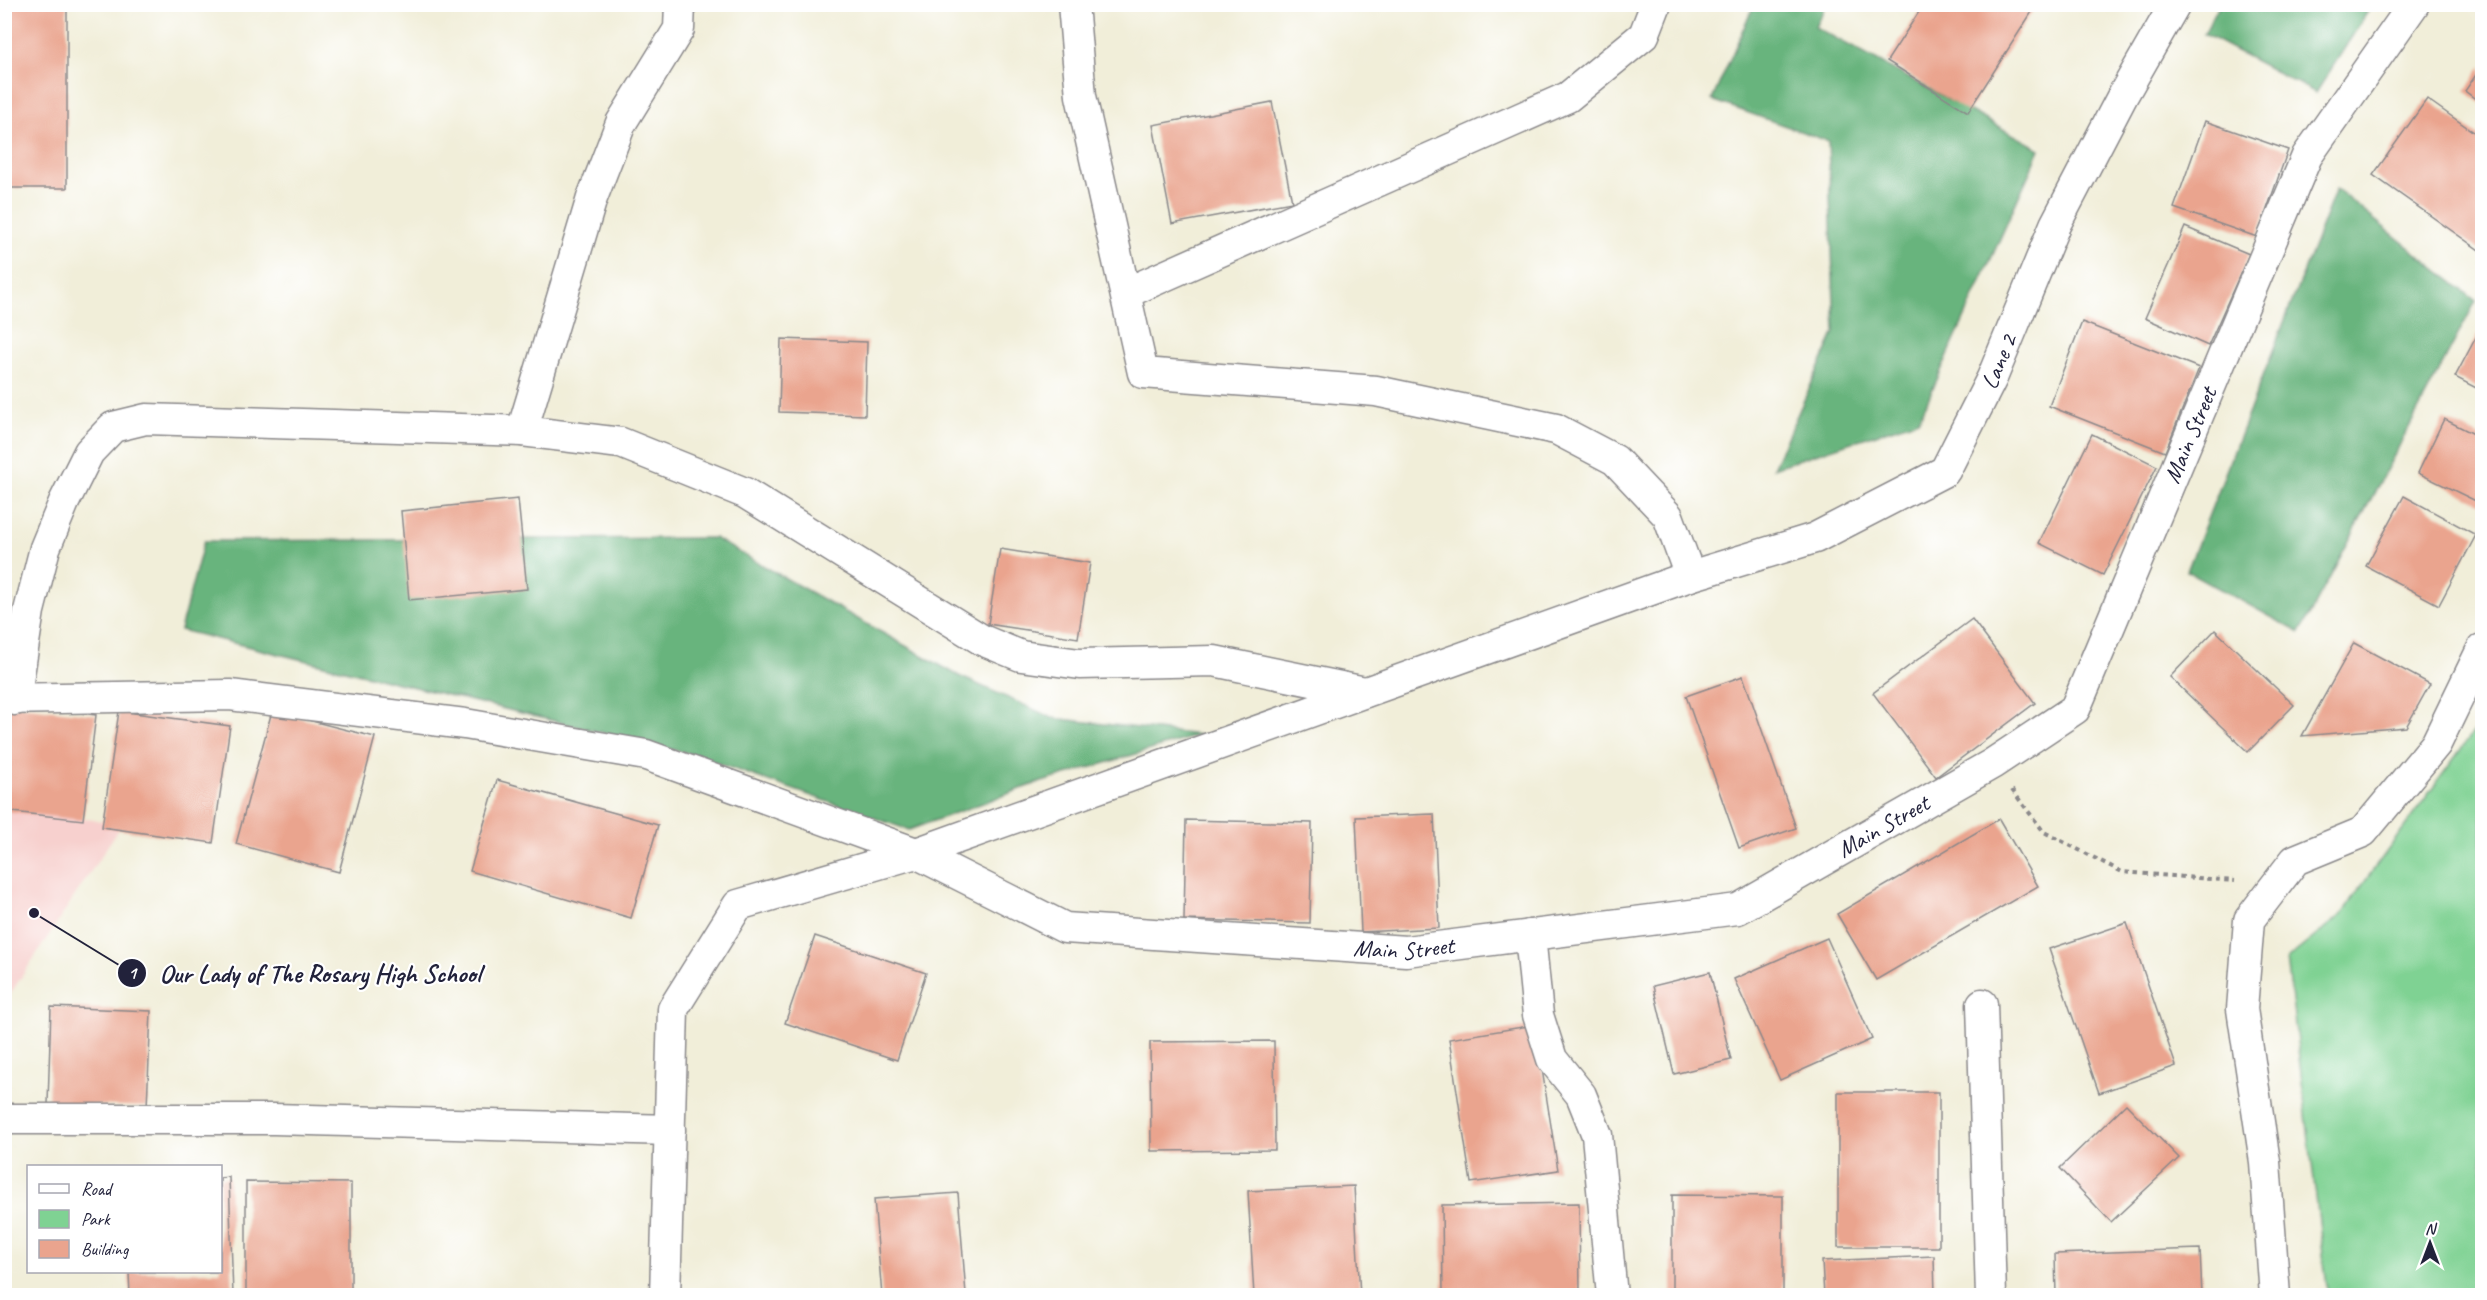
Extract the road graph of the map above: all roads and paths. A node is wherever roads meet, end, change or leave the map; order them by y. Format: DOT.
graph roads {
  1 [pos="680,4"];
  2 [pos="1073,4"];
  3 [pos="1656,4"];
  4 [pos="2175,4"];
  5 [pos="2414,4"];
  6 [pos="1126,293"];
  7 [pos="522,431"];
  8 [pos="1690,576"];
  9 [pos="2482,649"];
  10 [pos="1365,692"];
  11 [pos="10,700"];
  12 [pos="1992,764"];
  13 [pos="916,853"];
  14 [pos="2276,885"];
  15 [pos="1530,935"];
  16 [pos="1982,1004"];
  17 [pos="4,1119"];
  18 [pos="670,1130"];
  19 [pos="665,1296"];
  20 [pos="1612,1296"];
  21 [pos="1991,1296"];
  22 [pos="2275,1296"];
  1 -- 7 [label="street"];
  2 -- 6 [label="street"];
  3 -- 6 [label="street"];
  4 -- 8 [label="street, Lane 2"];
  5 -- 12 [label="street, Main Street"];
  6 -- 8 [label="street"];
  7 -- 10 [label="street"];
  7 -- 11 [label="street"];
  8 -- 10 [label="street, Lane 2"];
  9 -- 14 [label="street"];
  10 -- 13 [label="street, Lane 2"];
  11 -- 13 [label="street, Main Street"];
  12 -- 14 [label="path"];
  12 -- 15 [label="street, Main Street"];
  13 -- 15 [label="street, Main Street"];
  13 -- 18 [label="street, Lane 2"];
  14 -- 22 [label="street"];
  15 -- 20 [label="street"];
  16 -- 21 [label="street"];
  17 -- 18 [label="street"];
  18 -- 19 [label="street, Lane 2"];
}
